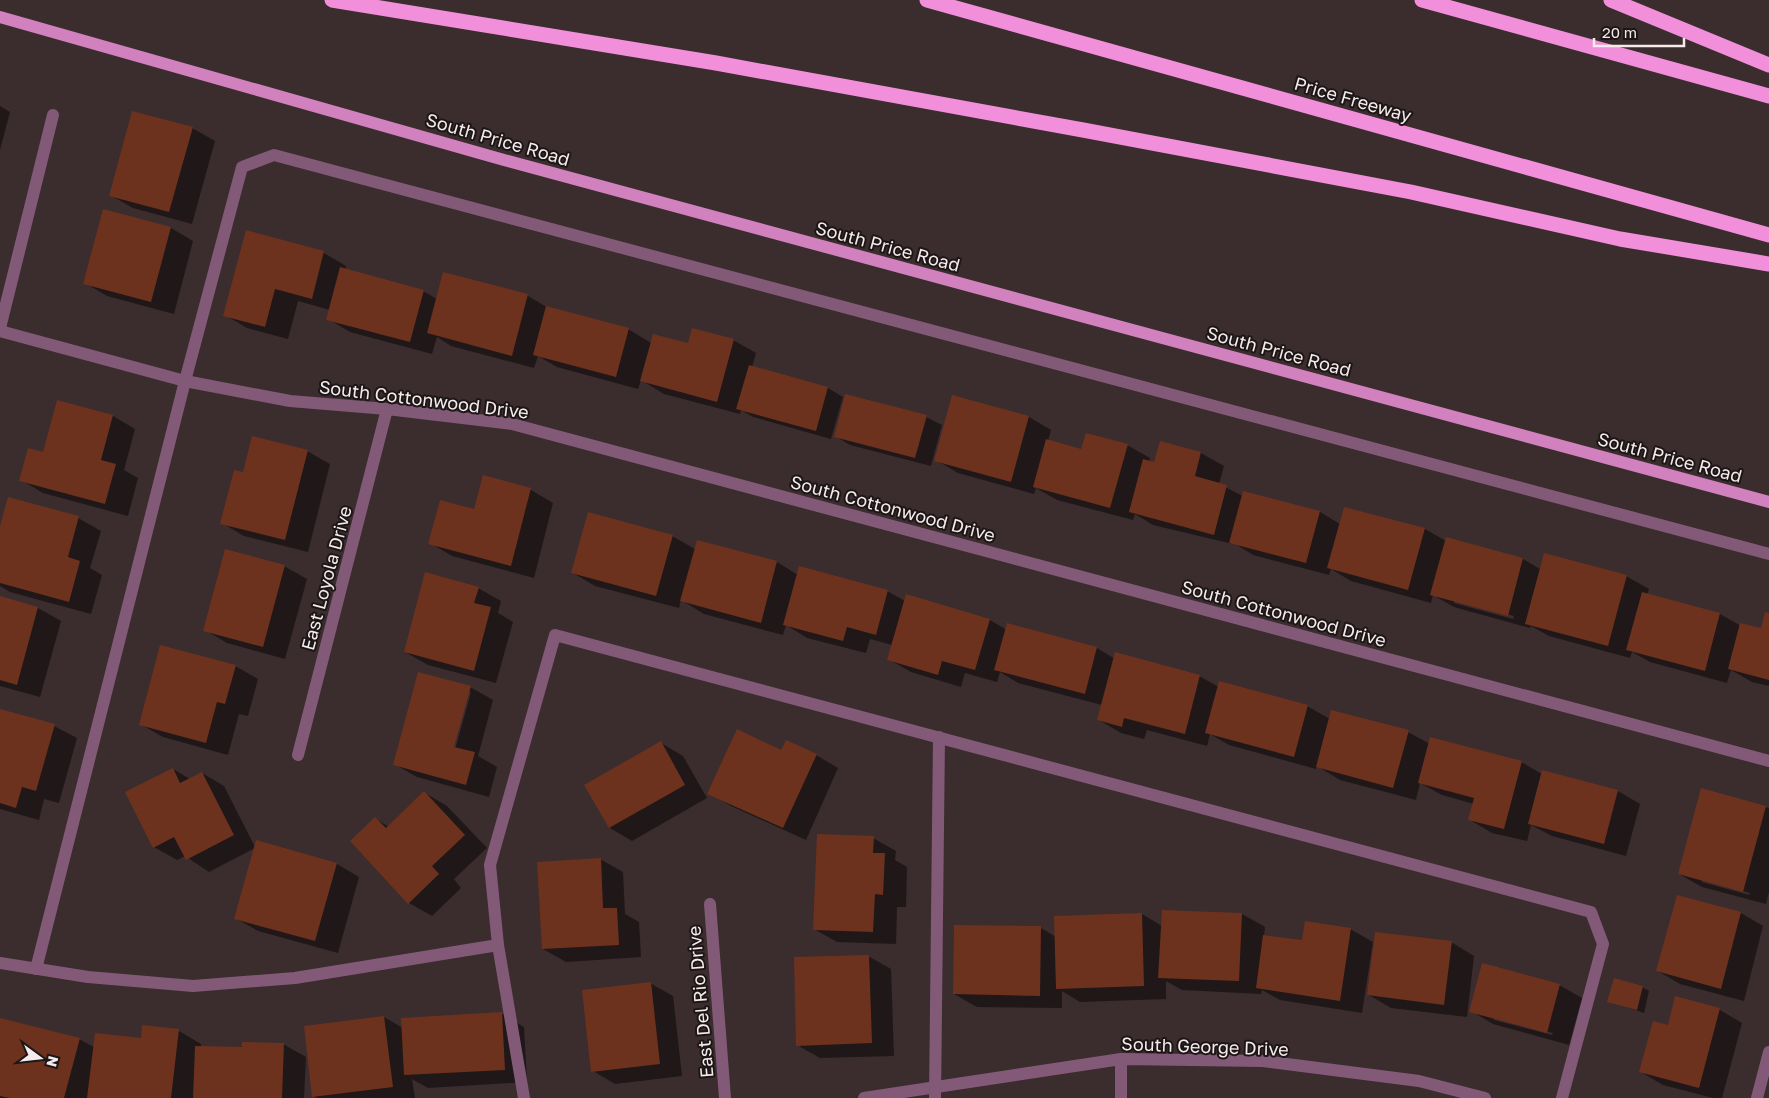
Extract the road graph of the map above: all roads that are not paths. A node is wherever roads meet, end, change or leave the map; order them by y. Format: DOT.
graph roads {
  1 [pos="332,0"];
  2 [pos="927,0"];
  3 [pos="1422,0"];
  4 [pos="1611,0"];
  5 [pos="0,17"];
  6 [pos="1769,65"];
  7 [pos="1769,96"];
  8 [pos="53,115"];
  9 [pos="1769,235"];
  10 [pos="1769,264"];
  11 [pos="0,329"];
  12 [pos="185,380"];
  13 [pos="387,409"];
  14 [pos="1769,502"];
  15 [pos="1769,554"];
  16 [pos="939,736"];
  17 [pos="298,755"];
  18 [pos="1769,760"];
  19 [pos="710,904"];
  20 [pos="498,945"];
  21 [pos="0,963"];
  22 [pos="36,969"];
  23 [pos="1769,1052"];
  24 [pos="1121,1059"];
  25 [pos="935,1093"];
  26 [pos="524,1098"];
  27 [pos="725,1098"];
  28 [pos="864,1098"];
  29 [pos="1122,1098"];
  30 [pos="1484,1098"];
  31 [pos="1562,1098"];
  32 [pos="1757,1098"];
  1 -- 10 [label="highway"];
  2 -- 9 [label="highway, Price Freeway"];
  3 -- 7 [label="highway"];
  4 -- 6 [label="highway"];
  5 -- 14 [label="main road, South Price Road"];
  8 -- 11 [label="street"];
  11 -- 12 [label="street, South Cottonwood Drive"];
  12 -- 13 [label="street, South Cottonwood Drive"];
  12 -- 15 [label="street"];
  12 -- 22 [label="street"];
  13 -- 17 [label="street, East Loyola Drive"];
  13 -- 18 [label="street, South Cottonwood Drive"];
  16 -- 20 [label="street"];
  16 -- 25 [label="street"];
  16 -- 31 [label="street"];
  19 -- 27 [label="street, East Del Rio Drive"];
  20 -- 22 [label="street"];
  20 -- 26 [label="street"];
  21 -- 22 [label="street"];
  23 -- 32 [label="street"];
  24 -- 25 [label="street, South George Drive"];
  24 -- 29 [label="street"];
  24 -- 30 [label="street, South George Drive"];
  25 -- 28 [label="street, South George Drive"];
}
